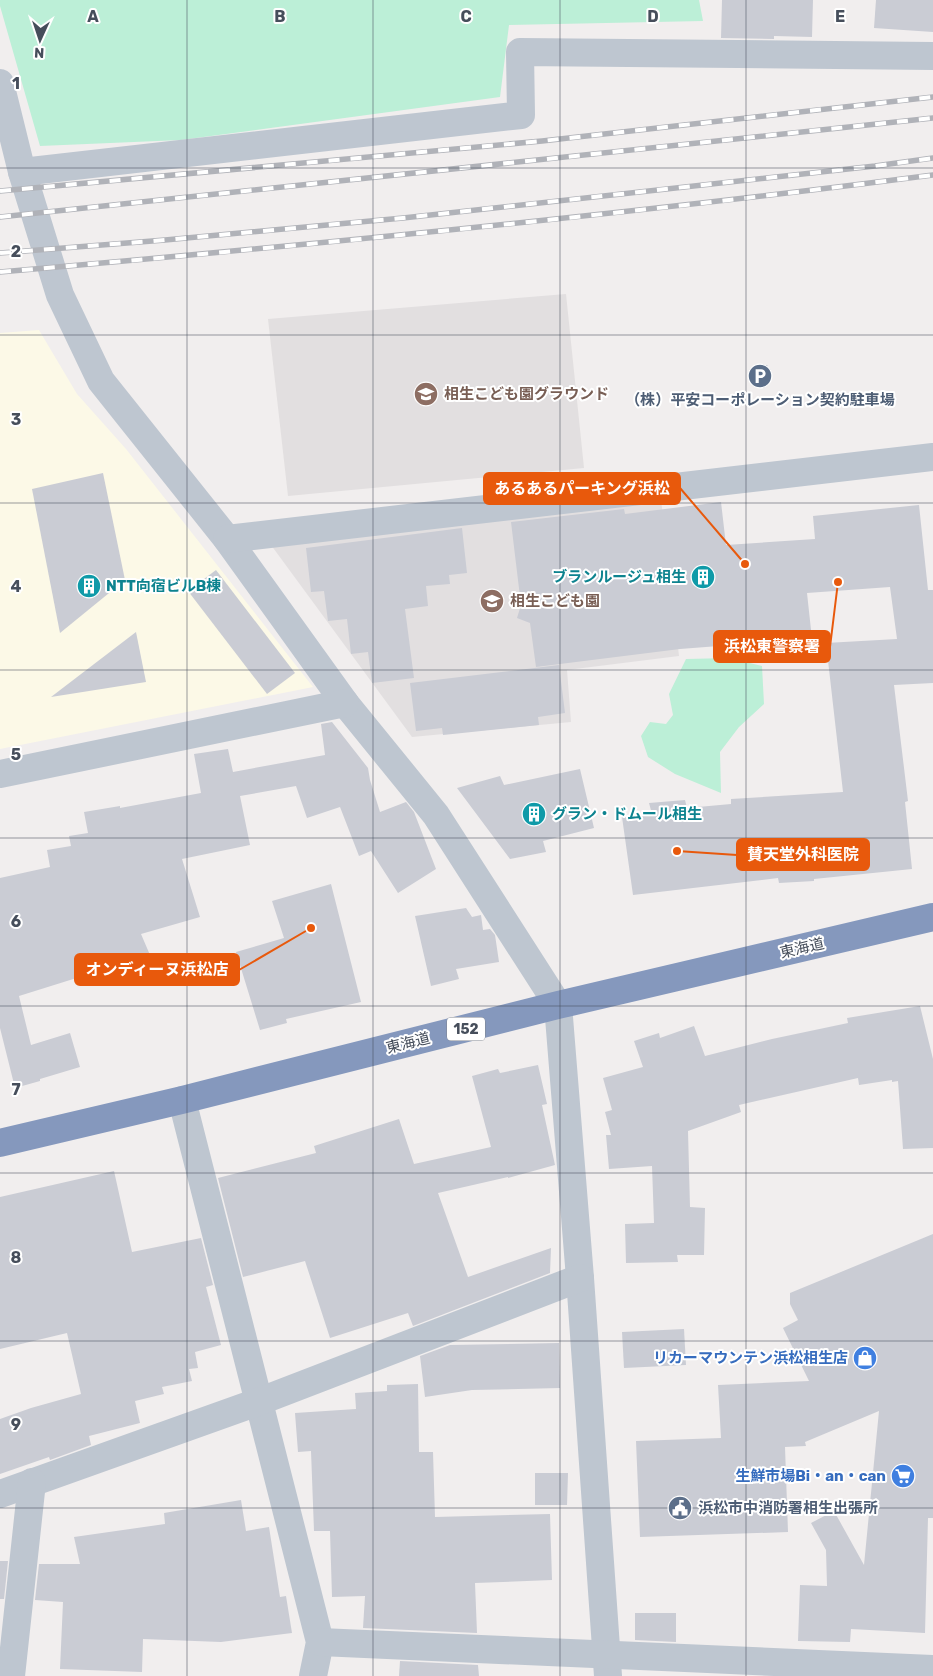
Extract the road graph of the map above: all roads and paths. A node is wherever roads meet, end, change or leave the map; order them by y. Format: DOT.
graph roads {
  1 [pos="933,56"];
  2 [pos="0,83"];
  3 [pos="22,172"];
  4 [pos="933,457"];
  5 [pos="227,538"];
  6 [pos="344,703"];
  7 [pos="0,774"];
  8 [pos="933,917"];
  9 [pos="558,1006"];
  10 [pos="182,1100"];
  11 [pos="0,1143"];
  12 [pos="580,1278"];
  13 [pos="258,1402"];
  14 [pos="32,1482"];
  15 [pos="0,1494"];
  16 [pos="320,1642"];
  17 [pos="607,1666"];
  18 [pos="933,1669"];
  19 [pos="11,1676"];
  20 [pos="312,1676"];
  1 -- 3 [label="street"];
  2 -- 3 [label="street"];
  3 -- 5 [label="street"];
  4 -- 5 [label="street"];
  5 -- 6 [label="street"];
  6 -- 7 [label="street"];
  6 -- 9 [label="street"];
  8 -- 9 [label="highway, 東海道 / 152"];
  9 -- 10 [label="highway, 東海道 / 152"];
  9 -- 12 [label="street"];
  10 -- 11 [label="highway, 東海道 / 152"];
  10 -- 13 [label="street"];
  12 -- 13 [label="street"];
  12 -- 17 [label="street"];
  13 -- 14 [label="street"];
  13 -- 16 [label="street"];
  14 -- 15 [label="street"];
  14 -- 19 [label="street"];
  16 -- 17 [label="street"];
  16 -- 20 [label="street"];
  17 -- 18 [label="street"];
}
